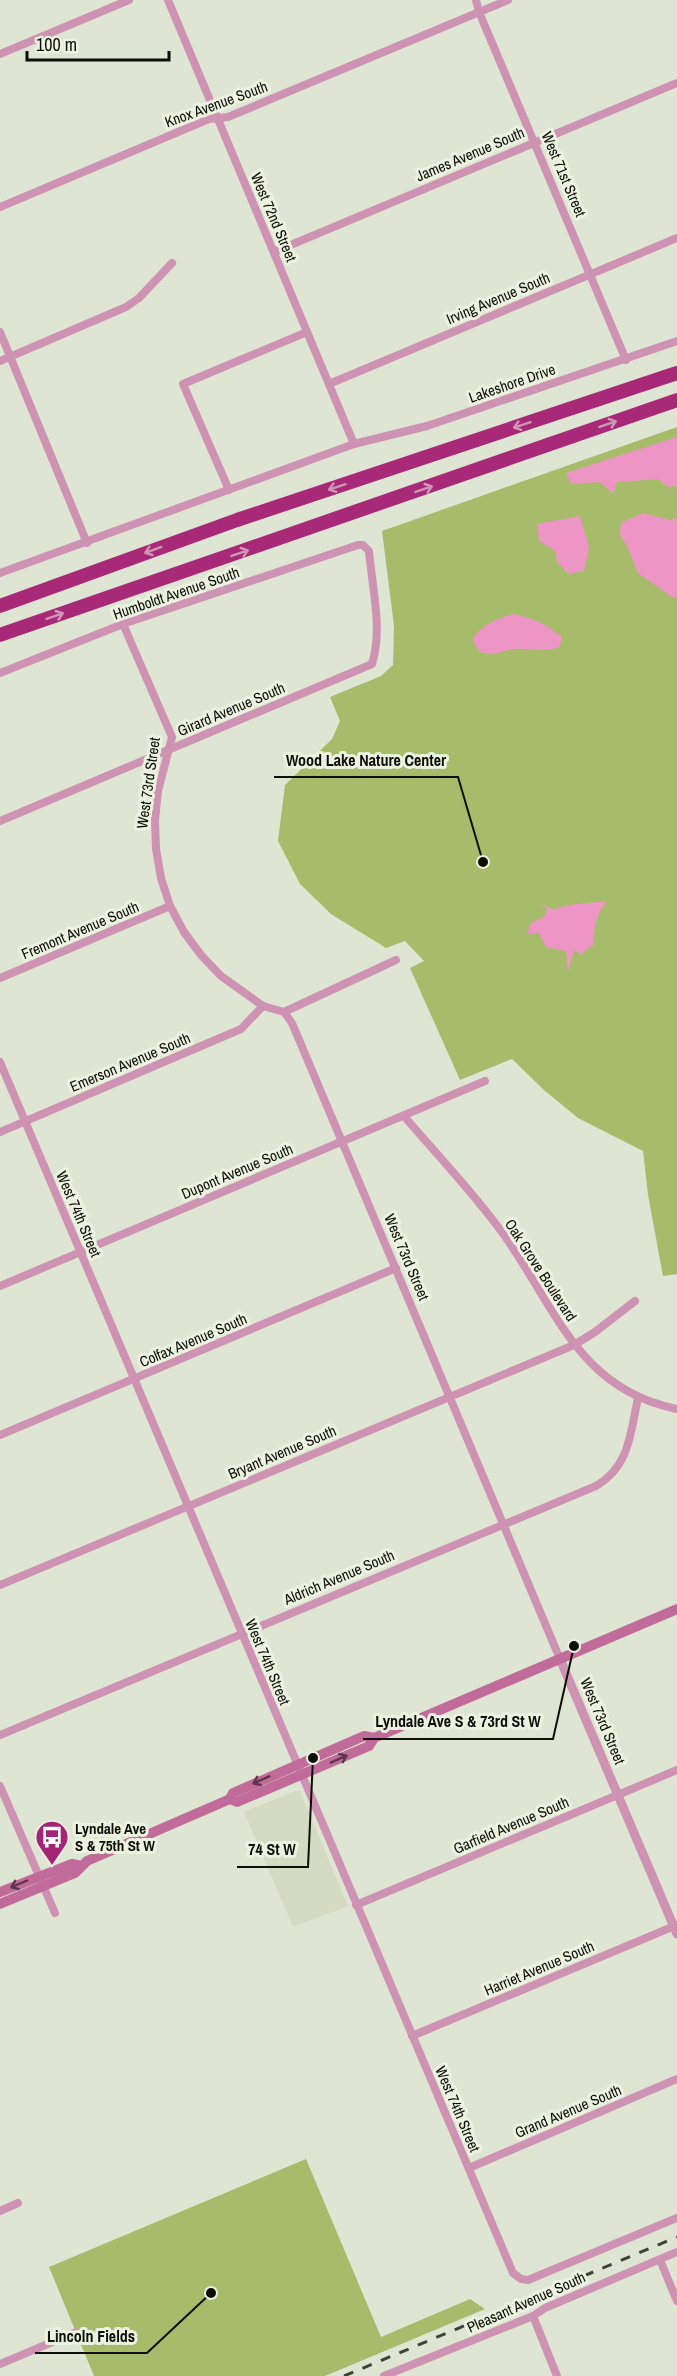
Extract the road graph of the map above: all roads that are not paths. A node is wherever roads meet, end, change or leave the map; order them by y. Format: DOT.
graph roads {
  1 [pos="129,0"];
  2 [pos="168,0"];
  3 [pos="476,0"];
  4 [pos="508,0"];
  5 [pos="479,12"];
  6 [pos="0,54"];
  7 [pos="677,82"];
  8 [pos="218,118"];
  9 [pos="535,141"];
  10 [pos="0,207"];
  11 [pos="677,238"];
  12 [pos="274,252"];
  13 [pos="172,264"];
  14 [pos="591,274"];
  15 [pos="0,332"];
  16 [pos="308,332"];
  17 [pos="677,341"];
  18 [pos="11,357"];
  19 [pos="626,360"];
  20 [pos="0,361"];
  21 [pos="677,373"];
  22 [pos="329,384"];
  23 [pos="677,400"];
  24 [pos="354,444"];
  25 [pos="229,490"];
  26 [pos="87,543"];
  27 [pos="0,573"];
  28 [pos="0,606"];
  29 [pos="123,624"];
  30 [pos="0,635"];
  31 [pos="372,663"];
  32 [pos="0,673"];
  33 [pos="169,750"];
  34 [pos="0,821"];
  35 [pos="170,906"];
  36 [pos="396,960"];
  37 [pos="0,978"];
  38 [pos="263,1006"];
  39 [pos="284,1012"];
  40 [pos="0,1062"];
  41 [pos="485,1082"];
  42 [pos="404,1116"];
  43 [pos="25,1122"];
  44 [pos="0,1132"];
  45 [pos="342,1142"];
  46 [pos="81,1252"];
  47 [pos="396,1268"];
  48 [pos="0,1286"];
  49 [pos="635,1301"];
  50 [pos="574,1345"];
  51 [pos="134,1379"];
  52 [pos="450,1396"];
  53 [pos="638,1398"];
  54 [pos="677,1409"];
  55 [pos="0,1436"];
  56 [pos="188,1506"];
  57 [pos="503,1524"];
  58 [pos="0,1585"];
  59 [pos="677,1609"];
  60 [pos="241,1633"];
  61 [pos="560,1659"];
  62 [pos="0,1735"];
  63 [pos="374,1738"];
  64 [pos="296,1764"];
  65 [pos="677,1770"];
  66 [pos="301,1776"];
  67 [pos="0,1786"];
  68 [pos="618,1795"];
  69 [pos="230,1799"];
  70 [pos="81,1866"];
  71 [pos="39,1876"];
  72 [pos="44,1887"];
  73 [pos="0,1892"];
  74 [pos="0,1904"];
  75 [pos="356,1905"];
  76 [pos="55,1913"];
  77 [pos="676,1928"];
  78 [pos="412,2036"];
  79 [pos="677,2079"];
  80 [pos="469,2168"];
  81 [pos="18,2203"];
  82 [pos="0,2211"];
  83 [pos="677,2218"];
  84 [pos="677,2252"];
  85 [pos="660,2260"];
  86 [pos="513,2273"];
  87 [pos="677,2301"];
  88 [pos="532,2316"];
  89 [pos="76,2332"];
  90 [pos="0,2364"];
  91 [pos="384,2376"];
  92 [pos="557,2376"];
  1 -- 6 [label="street"];
  2 -- 8 [label="street, West 72nd Street"];
  3 -- 5 [label="street, West 71st Street"];
  4 -- 5 [label="street, Knox Avenue South"];
  5 -- 8 [label="street, Knox Avenue South"];
  5 -- 9 [label="street, West 71st Street"];
  7 -- 9 [label="street, James Avenue South"];
  8 -- 10 [label="street, Knox Avenue South"];
  8 -- 12 [label="street, West 72nd Street"];
  9 -- 12 [label="street, James Avenue South"];
  9 -- 14 [label="street, West 71st Street"];
  11 -- 14 [label="street, Irving Avenue South"];
  12 -- 16 [label="street, West 72nd Street"];
  13 -- 18 [label="street"];
  14 -- 19 [label="street, West 71st Street"];
  14 -- 22 [label="street, Irving Avenue South"];
  15 -- 18 [label="street"];
  16 -- 22 [label="street, West 72nd Street"];
  16 -- 25 [label="street"];
  17 -- 19 [label="street, Lakeshore Drive"];
  18 -- 20 [label="street"];
  18 -- 26 [label="street"];
  19 -- 24 [label="street, Lakeshore Drive"];
  21 -- 28 [label="highway, one-way"];
  22 -- 24 [label="street, West 72nd Street"];
  30 -- 23 [label="highway, one-way"];
  24 -- 25 [label="street"];
  25 -- 26 [label="street"];
  26 -- 27 [label="street"];
  29 -- 31 [label="street, Humboldt Avenue South"];
  29 -- 32 [label="street, Humboldt Avenue South"];
  29 -- 33 [label="street, West 73rd Street"];
  31 -- 33 [label="street, Girard Avenue South"];
  33 -- 34 [label="street, Girard Avenue South"];
  33 -- 35 [label="street, West 73rd Street"];
  35 -- 37 [label="street, Fremont Avenue South"];
  35 -- 38 [label="street, West 73rd Street"];
  36 -- 39 [label="street"];
  38 -- 39 [label="street, West 73rd Street"];
  38 -- 43 [label="street, Emerson Avenue South"];
  39 -- 45 [label="street, West 73rd Street"];
  40 -- 43 [label="street, West 74th Street"];
  41 -- 42 [label="street, Dupont Avenue South"];
  42 -- 45 [label="street, Dupont Avenue South"];
  42 -- 50 [label="street, Oak Grove Boulevard"];
  43 -- 44 [label="street, Emerson Avenue South"];
  43 -- 46 [label="street, West 74th Street"];
  45 -- 46 [label="street, Dupont Avenue South"];
  45 -- 47 [label="street, West 73rd Street"];
  46 -- 48 [label="street, Dupont Avenue South"];
  46 -- 51 [label="street, West 74th Street"];
  47 -- 51 [label="street, Colfax Avenue South"];
  47 -- 52 [label="street, West 73rd Street"];
  49 -- 50 [label="street, Bryant Avenue South"];
  50 -- 52 [label="street, Bryant Avenue South"];
  50 -- 53 [label="street, Oak Grove Boulevard"];
  51 -- 55 [label="street, Colfax Avenue South"];
  51 -- 56 [label="street, West 74th Street"];
  52 -- 56 [label="street, Bryant Avenue South"];
  52 -- 57 [label="street, West 73rd Street"];
  53 -- 54 [label="street, Oak Grove Boulevard"];
  53 -- 57 [label="street, Aldrich Avenue South"];
  56 -- 58 [label="street, Bryant Avenue South"];
  56 -- 60 [label="street, West 74th Street"];
  57 -- 60 [label="street, Aldrich Avenue South"];
  57 -- 61 [label="street, West 73rd Street"];
  59 -- 61 [label="main road"];
  60 -- 62 [label="street, Aldrich Avenue South"];
  60 -- 64 [label="street, West 74th Street"];
  61 -- 63 [label="main road"];
  61 -- 68 [label="street, West 73rd Street"];
  63 -- 64 [label="main road"];
  66 -- 63 [label="main road, one-way"];
  64 -- 66 [label="street, West 74th Street"];
  64 -- 69 [label="main road, one-way"];
  65 -- 68 [label="street, Garfield Avenue South"];
  66 -- 69 [label="main road"];
  66 -- 75 [label="street, West 74th Street"];
  67 -- 71 [label="street"];
  68 -- 75 [label="street, Garfield Avenue South"];
  68 -- 77 [label="street, West 73rd Street"];
  69 -- 70 [label="main road"];
  70 -- 71 [label="main road"];
  70 -- 72 [label="main road"];
  71 -- 72 [label="street"];
  71 -- 73 [label="main road, one-way"];
  72 -- 74 [label="main road"];
  72 -- 76 [label="street"];
  75 -- 78 [label="street, West 74th Street"];
  77 -- 78 [label="street, Harriet Avenue South"];
  78 -- 80 [label="street, West 74th Street"];
  79 -- 80 [label="street, Grand Avenue South"];
  80 -- 86 [label="street, West 74th Street"];
  81 -- 82 [label="street"];
  83 -- 86 [label="street, Pleasant Avenue South"];
  84 -- 85 [label="street, Pleasant Avenue South"];
  85 -- 87 [label="street"];
  85 -- 88 [label="street, Pleasant Avenue South"];
  88 -- 91 [label="street, Pleasant Avenue South"];
  88 -- 92 [label="street"];
  89 -- 90 [label="street"];
}
